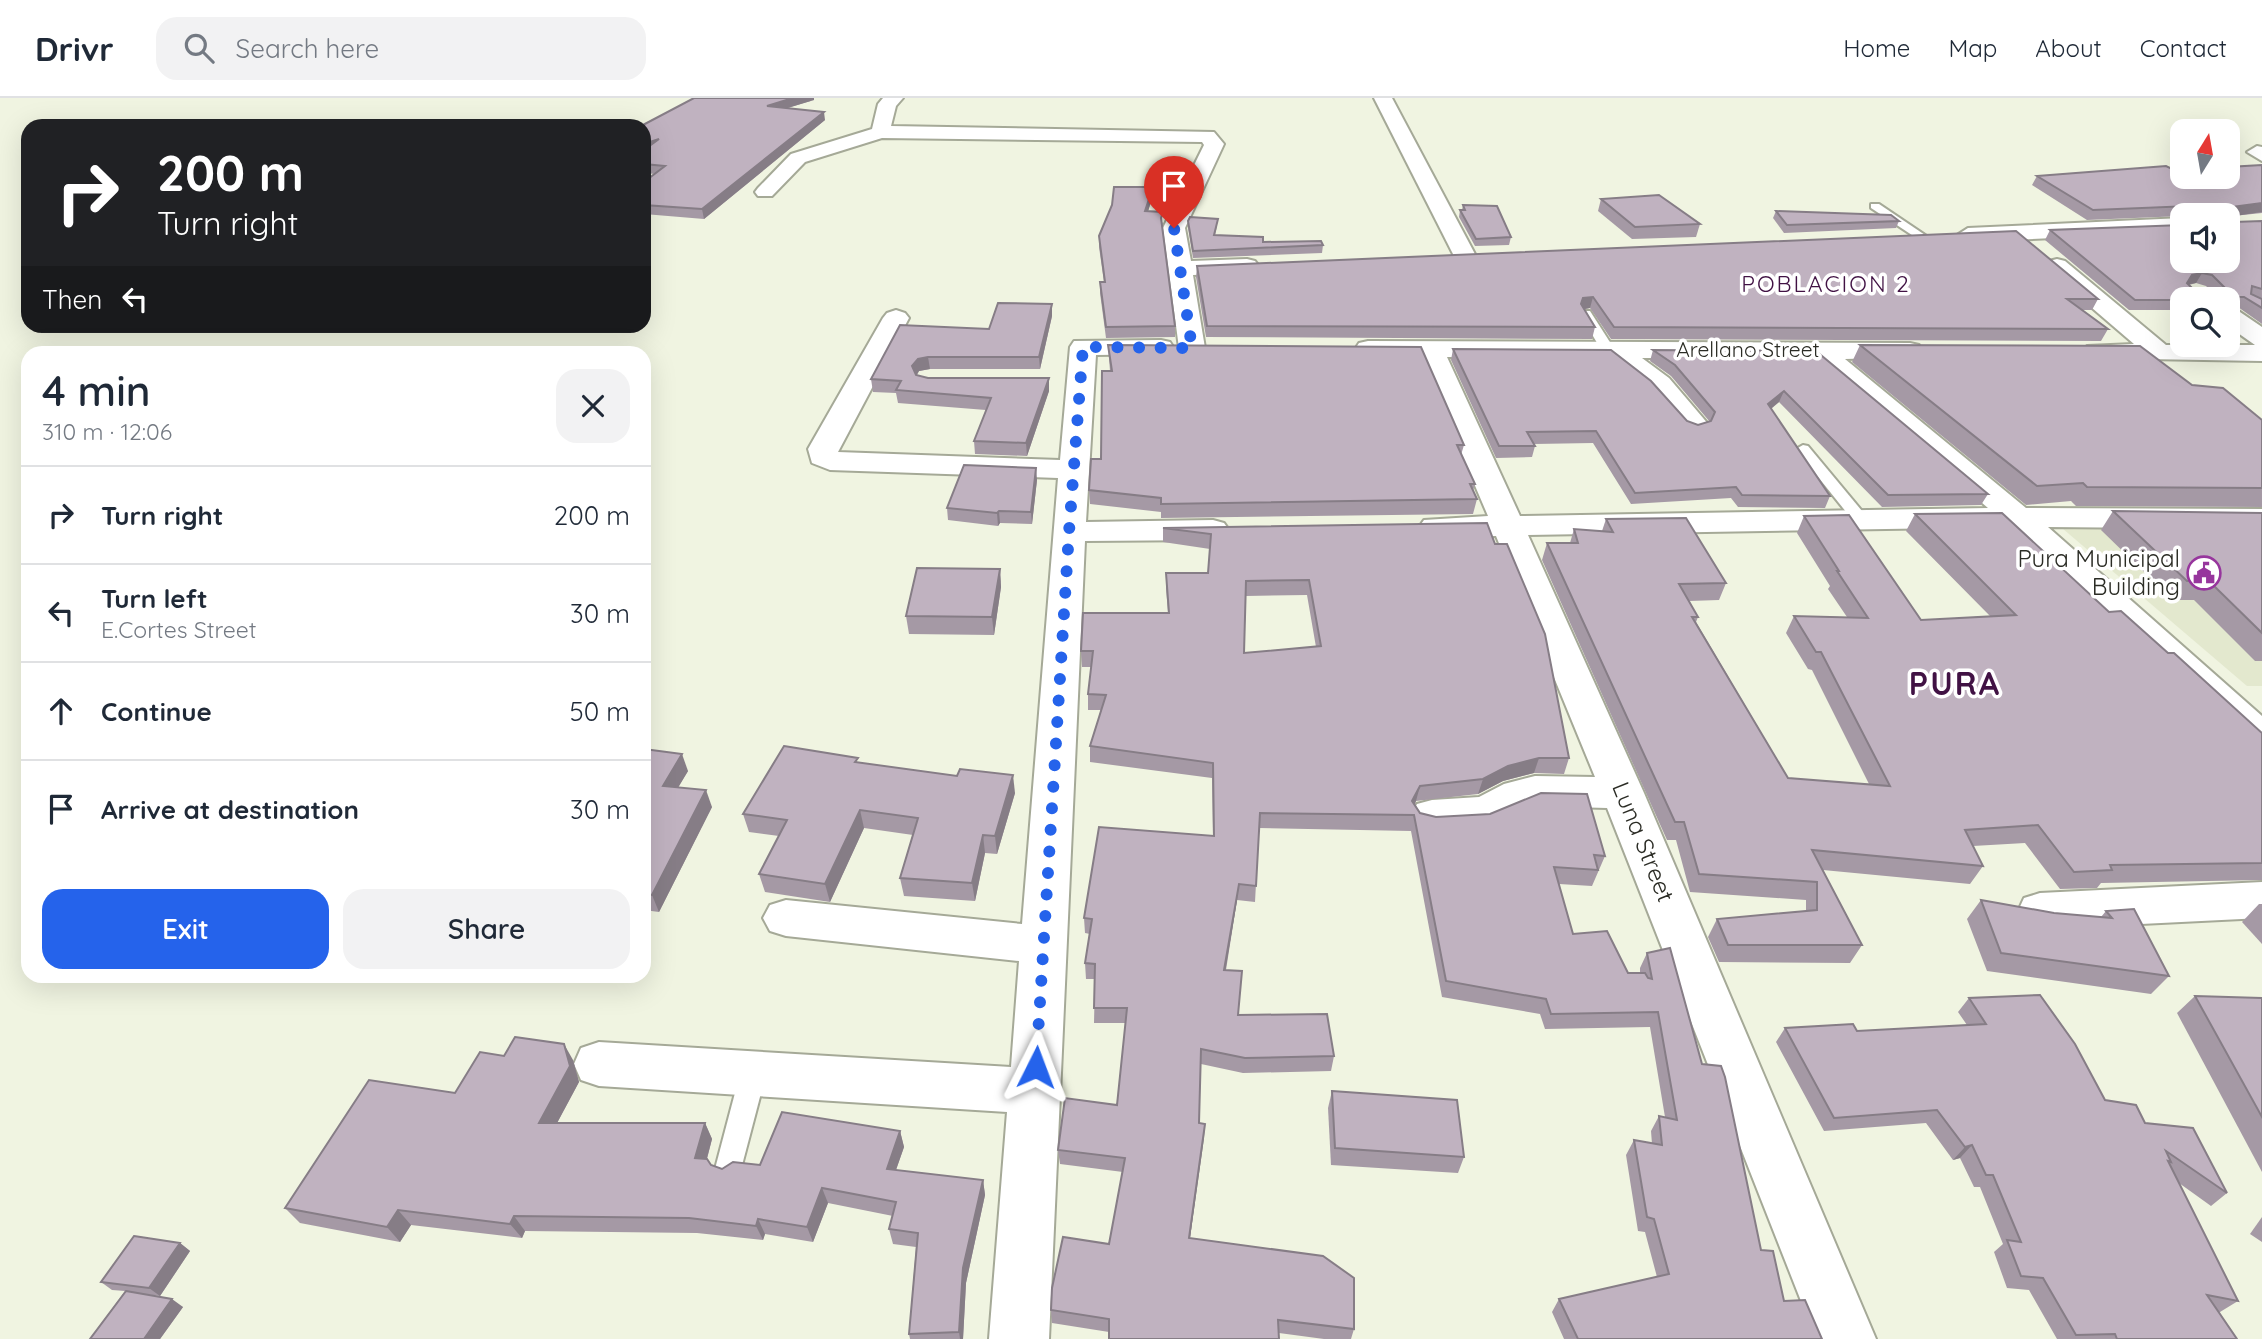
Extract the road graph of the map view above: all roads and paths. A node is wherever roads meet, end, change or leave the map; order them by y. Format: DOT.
graph roads {
  1 [pos="894,98"];
  2 [pos="1383,98"];
  3 [pos="881,132"];
  4 [pos="765,192"];
  5 [pos="1875,206"];
  6 [pos="2170,226"];
  7 [pos="2018,233"];
  8 [pos="1922,237"];
  9 [pos="1880,239"];
  10 [pos="1493,255"];
  11 [pos="1465,256"];
  12 [pos="1438,257"];
  13 [pos="1274,264"];
  14 [pos="1179,269"];
  15 [pos="1586,314"];
  16 [pos="896,318"];
  17 [pos="2240,324"];
  18 [pos="2262,339"];
  19 [pos="1192,348"];
  20 [pos="1220,348"];
  21 [pos="1346,348"];
  22 [pos="1430,349"];
  23 [pos="1612,350"];
  24 [pos="1820,351"];
  25 [pos="1928,351"];
  26 [pos="2064,352"];
  27 [pos="2159,352"];
  28 [pos="2262,353"];
  29 [pos="1695,425"];
  30 [pos="1803,449"];
  31 [pos="1073,470"];
  32 [pos="2018,517"];
  33 [pos="2262,519"];
  34 [pos="1861,520"];
  35 [pos="1510,526"];
  36 [pos="1399,527"];
  37 [pos="1248,530"];
  38 [pos="1069,532"];
  39 [pos="2247,712"];
  40 [pos="2262,738"];
  41 [pos="1623,793"];
  42 [pos="1432,815"];
  43 [pos="2262,900"];
  44 [pos="2040,911"];
  45 [pos="786,918"];
  46 [pos="1043,945"];
  47 [pos="598,1065"];
  48 [pos="754,1074"];
  49 [pos="1034,1091"];
  50 [pos="728,1169"];
  51 [pos="1018,1339"];
  52 [pos="1846,1339"];
  1 -- 3 [label="street"];
  2 -- 11 [label="street"];
  3 -- 4 [label="street"];
  3 -- 14 [label="street"];
  5 -- 8 [label="lane"];
  6 -- 7 [label="street"];
  7 -- 8 [label="street"];
  7 -- 27 [label="street"];
  8 -- 9 [label="street"];
  10 -- 11 [label="street"];
  11 -- 12 [label="street"];
  13 -- 14 [label="street"];
  14 -- 19 [label="street"];
  15 -- 23 [label="lane"];
  16 -- 31 [label="street"];
  17 -- 18 [label="street"];
  19 -- 20 [label="street"];
  19 -- 31 [label="street"];
  21 -- 22 [label="street, Arellano Street"];
  22 -- 23 [label="street, Arellano Street"];
  22 -- 35 [label="street, Luna Street"];
  23 -- 24 [label="street, Arellano Street"];
  23 -- 29 [label="street"];
  24 -- 25 [label="street, Arellano Street"];
  24 -- 32 [label="street"];
  26 -- 27 [label="street"];
  27 -- 28 [label="street"];
  30 -- 34 [label="lane"];
  31 -- 38 [label="street"];
  32 -- 33 [label="street"];
  32 -- 34 [label="street"];
  32 -- 39 [label="street"];
  34 -- 35 [label="street"];
  35 -- 36 [label="street"];
  35 -- 41 [label="street, Luna Street"];
  37 -- 38 [label="street"];
  38 -- 46 [label="street"];
  39 -- 40 [label="street"];
  41 -- 42 [label="street"];
  41 -- 52 [label="street, Luna Street"];
  43 -- 44 [label="street"];
  45 -- 46 [label="street"];
  46 -- 49 [label="street"];
  47 -- 48 [label="street"];
  48 -- 49 [label="street"];
  48 -- 50 [label="lane"];
  49 -- 51 [label="street"];
}
